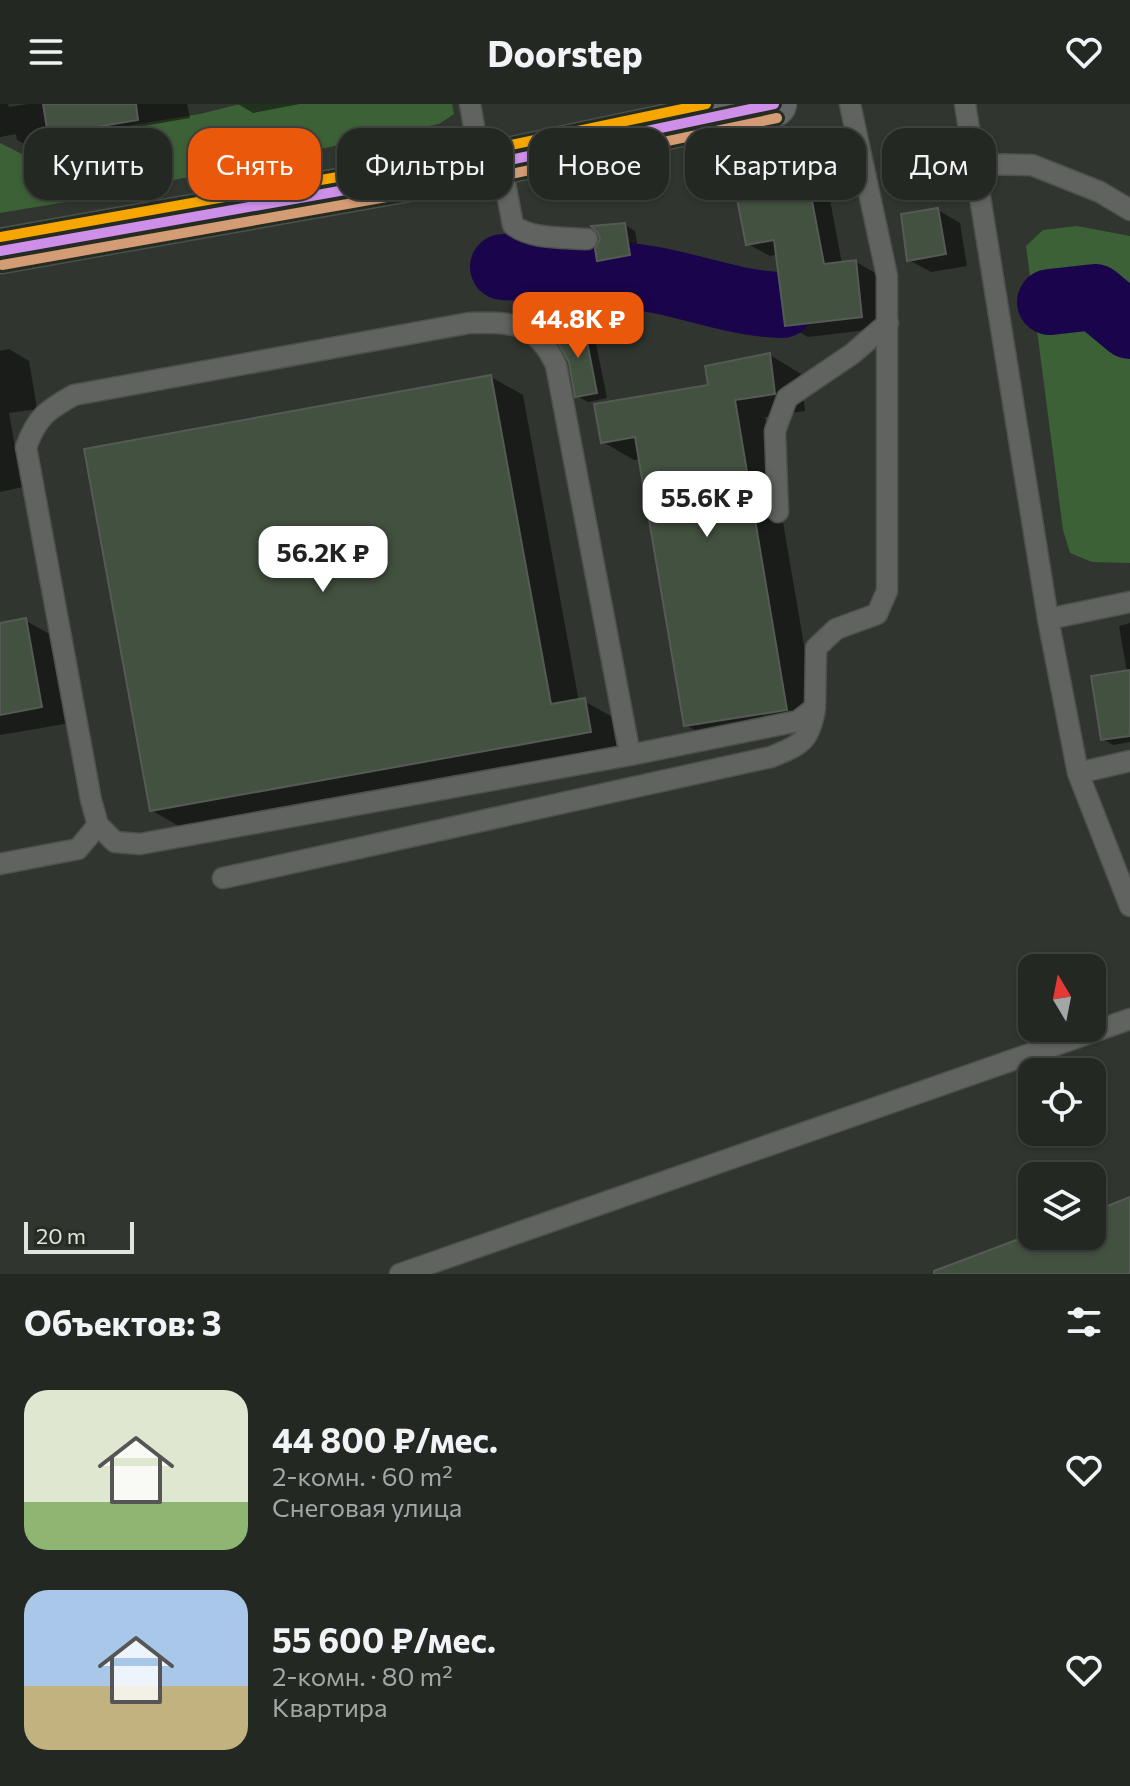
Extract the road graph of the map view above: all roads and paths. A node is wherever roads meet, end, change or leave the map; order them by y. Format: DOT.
graph roads {
  1 [pos="470,104"];
  2 [pos="774,104"];
  3 [pos="850,104"];
  4 [pos="965,104"];
  5 [pos="478,128"];
  6 [pos="969,128"];
  7 [pos="513,159"];
  8 [pos="996,164"];
  9 [pos="337,191"];
  10 [pos="504,200"];
  11 [pos="981,200"];
  12 [pos="1130,210"];
  13 [pos="587,239"];
  14 [pos="0,251"];
  15 [pos="888,323"];
  16 [pos="778,512"];
  17 [pos="1130,602"];
  18 [pos="1048,619"];
  19 [pos="815,708"];
  20 [pos="630,755"];
  21 [pos="1130,761"];
  22 [pos="1078,773"];
  23 [pos="98,825"];
  24 [pos="0,864"];
  25 [pos="223,878"];
  26 [pos="1130,906"];
  27 [pos="1130,1019"];
  28 [pos="400,1274"];
  1 -- 5 [label="lane"];
  2 -- 7 [label="main road"];
  3 -- 15 [label="lane"];
  4 -- 6 [label="lane"];
  8 -- 12 [label="lane"];
  9 -- 14 [label="main road"];
  10 -- 13 [label="lane"];
  11 -- 18 [label="lane"];
  15 -- 16 [label="lane"];
  15 -- 19 [label="lane"];
  17 -- 18 [label="lane"];
  18 -- 22 [label="lane"];
  19 -- 20 [label="lane"];
  19 -- 25 [label="lane"];
  20 -- 23 [label="lane"];
  20 -- 23 [label="lane"];
  21 -- 22 [label="lane"];
  22 -- 26 [label="lane"];
  23 -- 24 [label="lane"];
  27 -- 28 [label="lane"];
}
